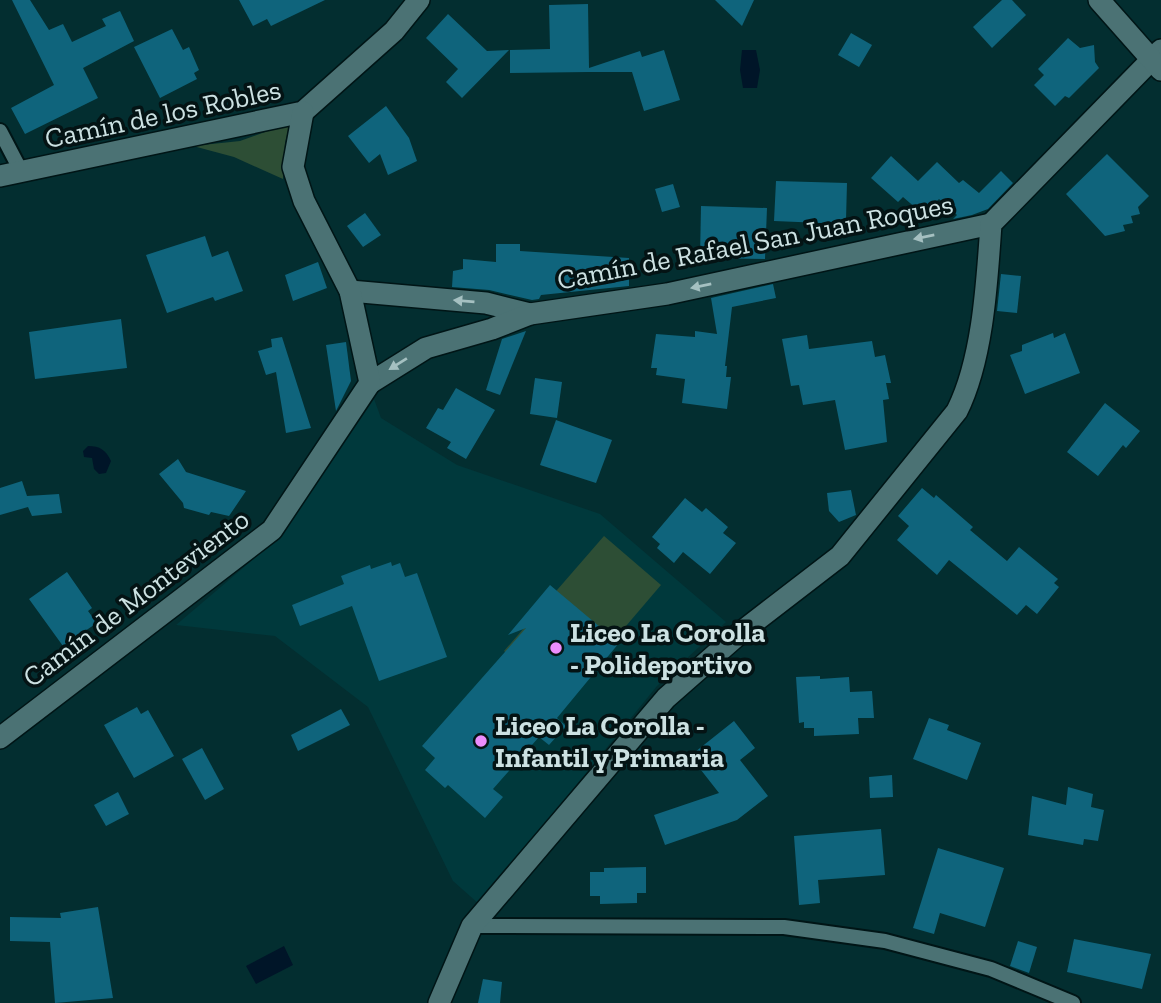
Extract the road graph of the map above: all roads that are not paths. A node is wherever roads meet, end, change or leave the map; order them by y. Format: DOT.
graph roads {
  1 [pos="419,0"];
  2 [pos="1099,0"];
  3 [pos="1158,60"];
  4 [pos="303,112"];
  5 [pos="0,131"];
  6 [pos="22,173"];
  7 [pos="0,176"];
  8 [pos="990,224"];
  9 [pos="350,291"];
  10 [pos="530,314"];
  11 [pos="370,383"];
  12 [pos="0,738"];
  13 [pos="471,926"];
  14 [pos="439,1003"];
  15 [pos="1073,1003"];
  1 -- 4 [label="street, Camín de los Robles"];
  2 -- 3 [label="street"];
  3 -- 8 [label="street"];
  4 -- 6 [label="street, Camín de los Robles"];
  4 -- 9 [label="street"];
  5 -- 6 [label="lane"];
  6 -- 7 [label="street, Camín de los Robles"];
  8 -- 10 [label="street, Camín de Rafael San Juan Roques, one-way"];
  8 -- 13 [label="street"];
  10 -- 9 [label="street, Camín de Rafael San Juan Roques, one-way"];
  9 -- 11 [label="street"];
  10 -- 11 [label="street, Camín de Rafael San Juan Roques, one-way"];
  11 -- 12 [label="street, Camín de Monteviento"];
  13 -- 14 [label="street"];
  13 -- 15 [label="lane"];
}
